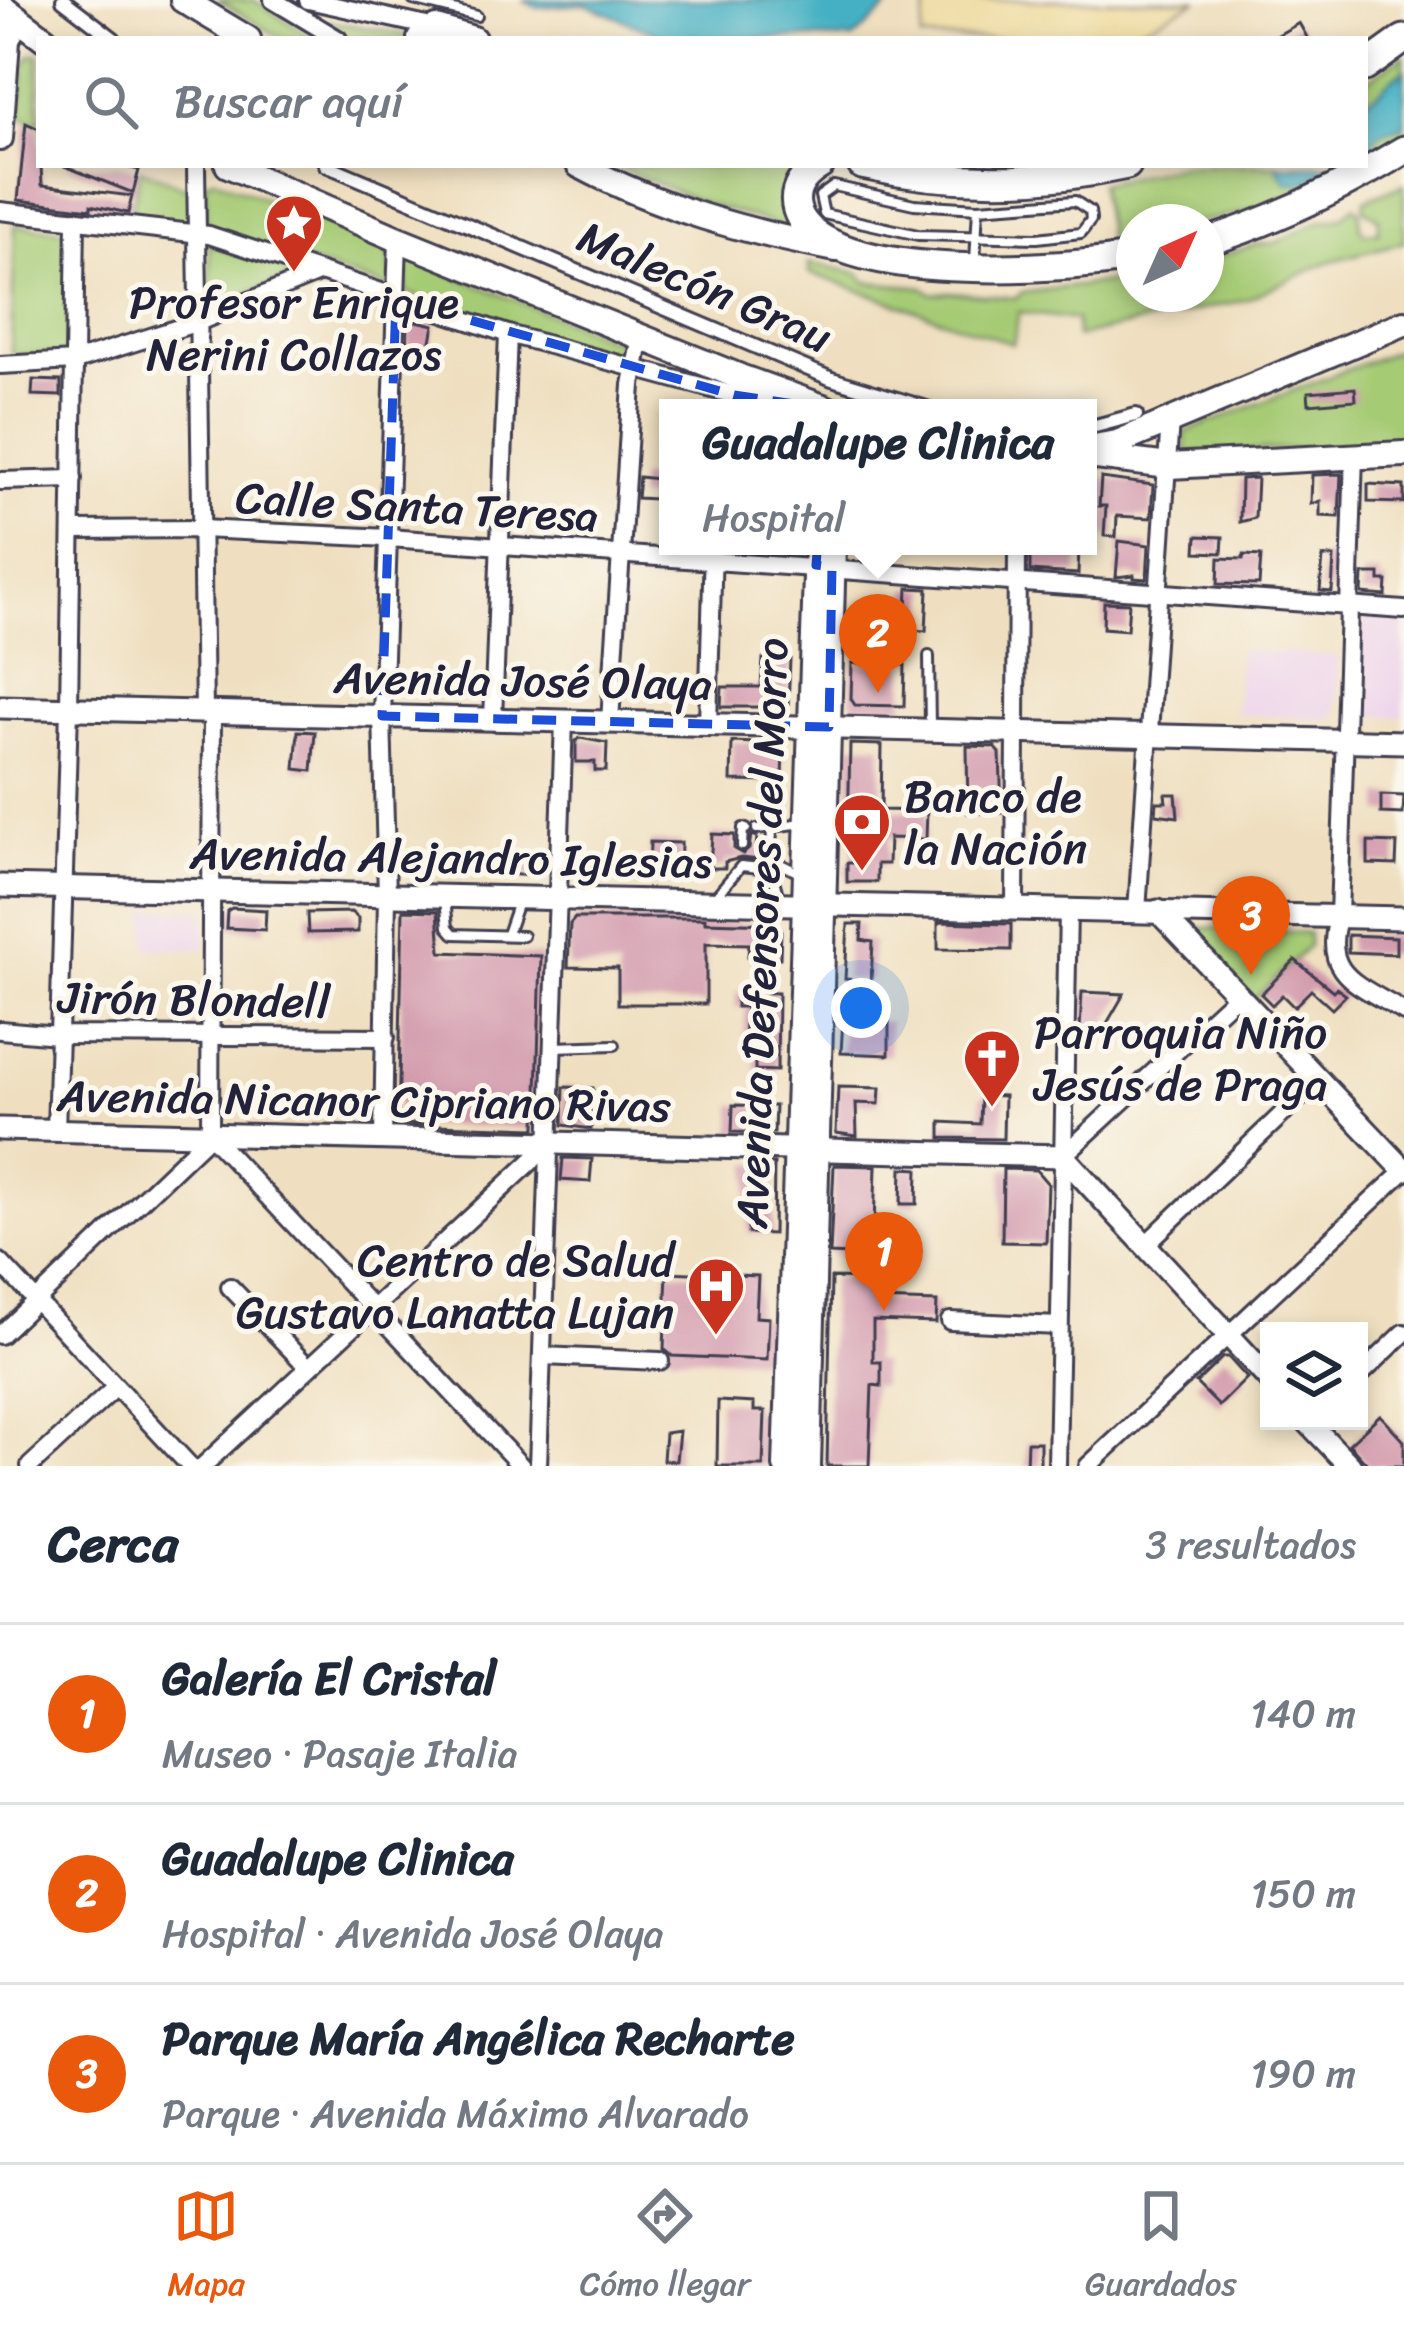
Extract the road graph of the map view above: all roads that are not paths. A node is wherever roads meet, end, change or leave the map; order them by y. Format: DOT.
graph roads {
  1 [pos="63,0"];
  2 [pos="183,0"];
  3 [pos="308,0"];
  4 [pos="417,0"];
  5 [pos="278,1"];
  6 [pos="8,12"];
  7 [pos="368,14"];
  8 [pos="475,28"];
  9 [pos="428,34"];
  10 [pos="41,36"];
  11 [pos="110,36"];
  12 [pos="243,36"];
  13 [pos="333,36"];
  14 [pos="348,36"];
  15 [pos="1404,39"];
  16 [pos="1368,65"];
  17 [pos="0,138"];
  18 [pos="1404,150"];
  19 [pos="196,168"];
  20 [pos="235,168"];
  21 [pos="333,168"];
  22 [pos="585,168"];
  23 [pos="816,168"];
  24 [pos="875,168"];
  25 [pos="1107,168"];
  26 [pos="979,208"];
  27 [pos="0,211"];
  28 [pos="76,219"];
  29 [pos="197,233"];
  30 [pos="1224,236"];
  31 [pos="977,238"];
  32 [pos="398,239"];
  33 [pos="839,249"];
  34 [pos="1116,258"];
  35 [pos="975,268"];
  36 [pos="318,273"];
  37 [pos="396,299"];
  38 [pos="198,322"];
  39 [pos="1404,323"];
  40 [pos="508,334"];
  41 [pos="641,336"];
  42 [pos="75,361"];
  43 [pos="0,365"];
  44 [pos="634,369"];
  45 [pos="727,399"];
  46 [pos="802,399"];
  47 [pos="898,399"];
  48 [pos="1136,415"];
  49 [pos="1170,420"];
  50 [pos="1097,426"];
  51 [pos="1097,449"];
  52 [pos="1097,454"];
  53 [pos="1404,454"];
  54 [pos="1354,455"];
  55 [pos="1169,466"];
  56 [pos="73,479"];
  57 [pos="0,481"];
  58 [pos="71,530"];
  59 [pos="201,530"];
  60 [pos="389,538"];
  61 [pos="500,544"];
  62 [pos="620,553"];
  63 [pos="659,553"];
  64 [pos="712,555"];
  65 [pos="1018,555"];
  66 [pos="825,556"];
  67 [pos="1017,581"];
  68 [pos="1159,593"];
  69 [pos="1352,606"];
  70 [pos="1404,610"];
  71 [pos="929,656"];
  72 [pos="0,707"];
  73 [pos="69,709"];
  74 [pos="208,712"];
  75 [pos="382,716"];
  76 [pos="493,719"];
  77 [pos="564,721"];
  78 [pos="610,722"];
  79 [pos="708,724"];
  80 [pos="818,726"];
  81 [pos="930,729"];
  82 [pos="1016,731"];
  83 [pos="1147,734"];
  84 [pos="1346,741"];
  85 [pos="1404,742"];
  86 [pos="807,820"];
  87 [pos="772,830"];
  88 [pos="742,846"];
  89 [pos="771,848"];
  90 [pos="774,866"];
  91 [pos="805,877"];
  92 [pos="0,886"];
  93 [pos="64,887"];
  94 [pos="211,891"];
  95 [pos="387,895"];
  96 [pos="445,896"];
  97 [pos="519,898"];
  98 [pos="558,899"];
  99 [pos="710,902"];
  100 [pos="803,905"];
  101 [pos="1015,909"];
  102 [pos="1068,910"];
  103 [pos="1147,911"];
  104 [pos="1339,916"];
  105 [pos="1404,918"];
  106 [pos="507,934"];
  107 [pos="523,936"];
  108 [pos="1237,995"];
  109 [pos="1404,1012"];
  110 [pos="0,1030"];
  111 [pos="58,1035"];
  112 [pos="211,1036"];
  113 [pos="386,1037"];
  114 [pos="615,1045"];
  115 [pos="553,1047"];
  116 [pos="1318,1080"];
  117 [pos="0,1129"];
  118 [pos="56,1131"];
  119 [pos="210,1135"];
  120 [pos="383,1140"];
  121 [pos="549,1145"];
  122 [pos="808,1149"];
  123 [pos="1063,1156"];
  124 [pos="1404,1170"];
  125 [pos="1144,1246"];
  126 [pos="0,1262"];
  127 [pos="230,1286"];
  128 [pos="36,1301"];
  129 [pos="373,1307"];
  130 [pos="950,1321"];
  131 [pos="1059,1326"];
  132 [pos="1404,1333"];
  133 [pos="0,1335"];
  134 [pos="1228,1335"];
  135 [pos="542,1356"];
  136 [pos="660,1361"];
  137 [pos="308,1367"];
  138 [pos="1368,1367"];
  139 [pos="1260,1369"];
  140 [pos="116,1387"];
  141 [pos="1317,1430"];
  142 [pos="30,1466"];
  143 [pos="190,1466"];
  144 [pos="203,1466"];
  145 [pos="521,1466"];
  146 [pos="538,1466"];
  147 [pos="786,1466"];
  148 [pos="808,1466"];
  149 [pos="1057,1466"];
  150 [pos="1088,1466"];
  151 [pos="1350,1466"];
  1 -- 11 [label="street"];
  2 -- 12 [label="main road"];
  3 -- 7 [label="street"];
  4 -- 8 [label="lane"];
  4 -- 9 [label="lane"];
  5 -- 13 [label="street"];
  6 -- 10 [label="main road"];
  6 -- 17 [label="main road"];
  7 -- 9 [label="street"];
  7 -- 14 [label="street"];
  8 -- 9 [label="main road"];
  15 -- 16 [label="highway"];
  18 -- 30 [label="highway"];
  19 -- 29 [label="street"];
  20 -- 32 [label="main road"];
  21 -- 47 [label="street, Malecón Grau"];
  22 -- 33 [label="main road"];
  23 -- 33 [label="highway"];
  24 -- 25 [label="highway"];
  26 -- 31 [label="lane"];
  26 -- 31 [label="lane"];
  26 -- 31 [label="lane"];
  27 -- 28 [label="street"];
  28 -- 29 [label="street"];
  28 -- 42 [label="street"];
  29 -- 36 [label="street"];
  29 -- 38 [label="street"];
  31 -- 35 [label="lane"];
  32 -- 37 [label="street"];
  32 -- 41 [label="main road"];
  33 -- 35 [label="highway"];
  34 -- 35 [label="highway"];
  36 -- 37 [label="street"];
  36 -- 38 [label="street"];
  37 -- 40 [label="street"];
  37 -- 60 [label="street"];
  38 -- 42 [label="street"];
  38 -- 59 [label="street"];
  39 -- 49 [label="main road"];
  40 -- 44 [label="street"];
  40 -- 61 [label="street"];
  41 -- 44 [label="street"];
  41 -- 46 [label="main road"];
  42 -- 43 [label="street"];
  42 -- 56 [label="street"];
  44 -- 45 [label="street"];
  44 -- 62 [label="street"];
  48 -- 50 [label="street"];
  49 -- 51 [label="main road"];
  49 -- 55 [label="street"];
  52 -- 55 [label="main road"];
  53 -- 54 [label="main road"];
  54 -- 55 [label="main road"];
  54 -- 69 [label="street"];
  55 -- 68 [label="street"];
  56 -- 57 [label="street"];
  56 -- 58 [label="street"];
  58 -- 59 [label="street, Calle Santa Teresa"];
  58 -- 73 [label="street"];
  59 -- 60 [label="street, Calle Santa Teresa"];
  59 -- 74 [label="street"];
  60 -- 61 [label="street, Calle Santa Teresa"];
  60 -- 75 [label="street"];
  61 -- 62 [label="street, Calle Santa Teresa"];
  61 -- 76 [label="street"];
  62 -- 63 [label="street, Calle Santa Teresa"];
  62 -- 78 [label="street"];
  64 -- 79 [label="street"];
  65 -- 67 [label="street"];
  66 -- 67 [label="street, Calle Santa Teresa"];
  66 -- 80 [label="main road, Avenida Defensores del Morro"];
  67 -- 68 [label="street, Calle Santa Teresa"];
  67 -- 82 [label="street"];
  68 -- 69 [label="street, Calle Santa Teresa"];
  68 -- 83 [label="street"];
  69 -- 70 [label="street, Calle Santa Teresa"];
  69 -- 84 [label="street"];
  71 -- 81 [label="lane"];
  72 -- 73 [label="street, Avenida José Olaya"];
  73 -- 74 [label="street, Avenida José Olaya"];
  73 -- 93 [label="street"];
  74 -- 75 [label="street, Avenida José Olaya"];
  74 -- 94 [label="street"];
  75 -- 76 [label="street, Avenida José Olaya"];
  75 -- 95 [label="street"];
  76 -- 77 [label="street, Avenida José Olaya"];
  77 -- 78 [label="street, Avenida José Olaya"];
  77 -- 98 [label="street"];
  78 -- 79 [label="street, Avenida José Olaya"];
  79 -- 80 [label="street, Avenida José Olaya"];
  80 -- 81 [label="street, Avenida José Olaya"];
  80 -- 86 [label="main road, Avenida Defensores del Morro"];
  80 -- 100 [label="main road, Avenida Defensores del Morro"];
  81 -- 82 [label="street, Avenida José Olaya"];
  82 -- 83 [label="street, Avenida José Olaya"];
  82 -- 101 [label="street"];
  83 -- 84 [label="street, Avenida José Olaya"];
  83 -- 103 [label="street"];
  84 -- 85 [label="street, Avenida José Olaya"];
  84 -- 104 [label="street"];
  86 -- 87 [label="lane"];
  86 -- 91 [label="main road, Avenida Defensores del Morro"];
  87 -- 88 [label="lane"];
  87 -- 89 [label="lane"];
  90 -- 91 [label="lane"];
  90 -- 99 [label="lane"];
  90 -- 100 [label="lane"];
  91 -- 100 [label="main road, Avenida Defensores del Morro"];
  92 -- 93 [label="street, Avenida Alejandro Iglesias"];
  93 -- 94 [label="street, Avenida Alejandro Iglesias"];
  93 -- 111 [label="street"];
  94 -- 95 [label="street, Avenida Alejandro Iglesias"];
  94 -- 112 [label="street"];
  95 -- 96 [label="street, Avenida Alejandro Iglesias"];
  95 -- 113 [label="street"];
  96 -- 97 [label="street, Avenida Alejandro Iglesias"];
  96 -- 106 [label="lane"];
  97 -- 98 [label="street, Avenida Alejandro Iglesias"];
  97 -- 106 [label="lane"];
  98 -- 99 [label="street, Avenida Alejandro Iglesias"];
  98 -- 115 [label="street"];
  99 -- 100 [label="street, Avenida Alejandro Iglesias"];
  100 -- 101 [label="street, Avenida Alejandro Iglesias"];
  100 -- 122 [label="main road, Avenida Defensores del Morro"];
  101 -- 102 [label="street, Avenida Alejandro Iglesias"];
  102 -- 103 [label="street, Avenida Alejandro Iglesias"];
  102 -- 123 [label="street"];
  103 -- 104 [label="street, Avenida Alejandro Iglesias"];
  103 -- 108 [label="street"];
  104 -- 105 [label="street, Avenida Alejandro Iglesias"];
  104 -- 109 [label="street"];
  106 -- 107 [label="lane"];
  108 -- 116 [label="street"];
  108 -- 123 [label="street"];
  110 -- 111 [label="street, Jirón Blondell"];
  111 -- 112 [label="street, Jirón Blondell"];
  111 -- 118 [label="street"];
  112 -- 113 [label="street, Jirón Blondell"];
  112 -- 119 [label="street"];
  113 -- 120 [label="street"];
  114 -- 115 [label="lane"];
  115 -- 121 [label="street"];
  116 -- 124 [label="street"];
  116 -- 125 [label="street"];
  117 -- 118 [label="street, Avenida Nicanor Cipriano Rivas"];
  118 -- 119 [label="street, Avenida Nicanor Cipriano Rivas"];
  119 -- 120 [label="street, Avenida Nicanor Cipriano Rivas"];
  119 -- 128 [label="street"];
  119 -- 129 [label="street"];
  120 -- 121 [label="street, Avenida Nicanor Cipriano Rivas"];
  121 -- 122 [label="street, Avenida Nicanor Cipriano Rivas"];
  121 -- 129 [label="street"];
  121 -- 135 [label="street"];
  122 -- 123 [label="street, Avenida Nicanor Cipriano Rivas"];
  122 -- 147 [label="main road, Avenida Defensores del Morro"];
  122 -- 148 [label="main road, Avenida Defensores del Morro"];
  123 -- 125 [label="street"];
  123 -- 131 [label="street"];
  124 -- 134 [label="street"];
  125 -- 134 [label="street"];
  126 -- 128 [label="street"];
  127 -- 137 [label="street"];
  128 -- 133 [label="street"];
  128 -- 140 [label="street"];
  129 -- 137 [label="street"];
  129 -- 145 [label="street"];
  130 -- 131 [label="street"];
  131 -- 149 [label="street"];
  132 -- 138 [label="street"];
  134 -- 139 [label="street"];
  134 -- 150 [label="street"];
  135 -- 136 [label="street"];
  135 -- 146 [label="street"];
  137 -- 144 [label="street"];
  140 -- 142 [label="street"];
  140 -- 143 [label="street"];
  141 -- 151 [label="street"];
}
